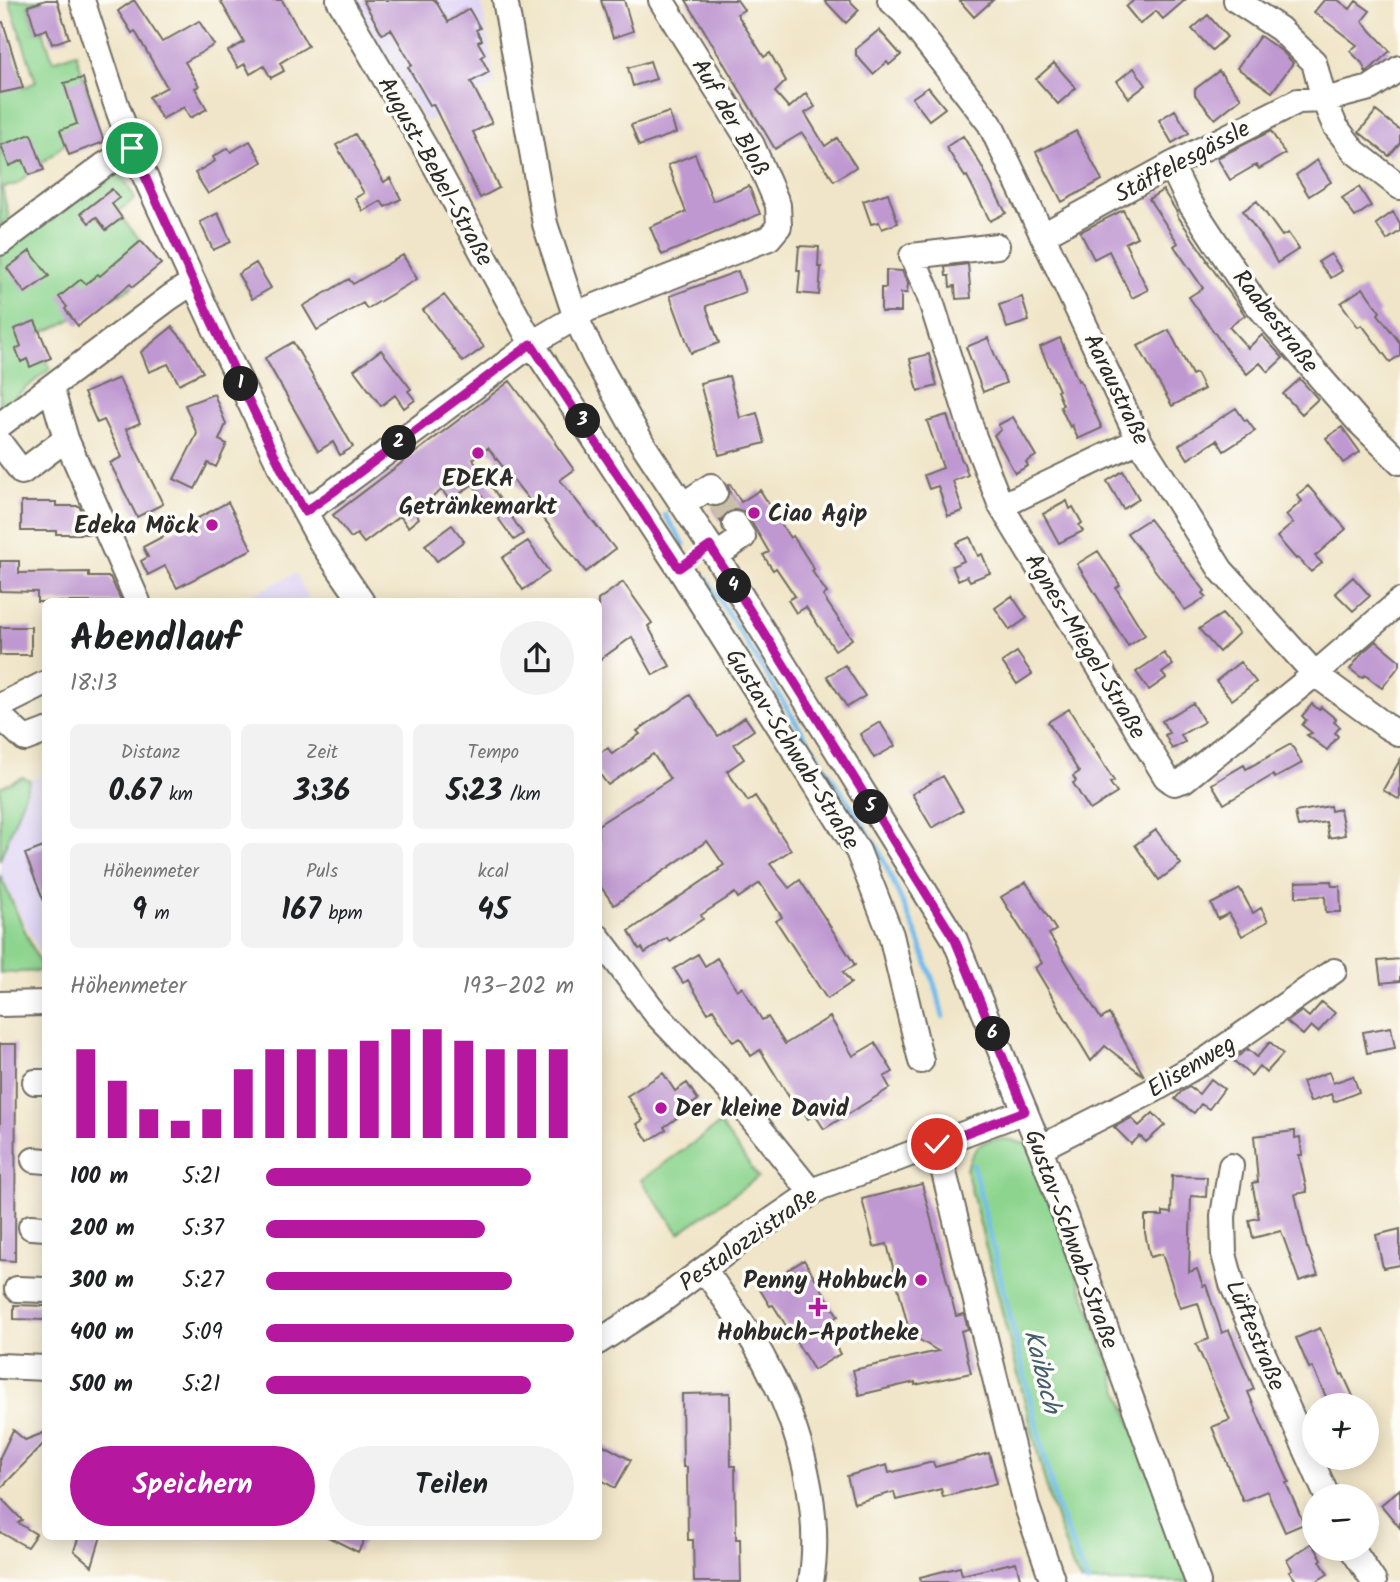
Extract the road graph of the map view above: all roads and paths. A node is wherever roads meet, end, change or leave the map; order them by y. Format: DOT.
graph roads {
  1 [pos="82,0"];
  2 [pos="339,0"];
  3 [pos="505,0"];
  4 [pos="661,0"];
  5 [pos="890,0"];
  6 [pos="1236,0"];
  7 [pos="1400,68"];
  8 [pos="1324,100"];
  9 [pos="132,148"];
  10 [pos="1171,165"];
  11 [pos="1400,187"];
  12 [pos="1043,235"];
  13 [pos="0,243"];
  14 [pos="997,246"];
  15 [pos="193,282"];
  16 [pos="576,318"];
  17 [pos="531,344"];
  18 [pos="51,387"];
  19 [pos="0,425"];
  20 [pos="66,439"];
  21 [pos="1139,440"];
  22 [pos="0,443"];
  23 [pos="1400,462"];
  24 [pos="715,493"];
  25 [pos="683,505"];
  26 [pos="1001,506"];
  27 [pos="305,512"];
  28 [pos="735,524"];
  29 [pos="713,551"];
  30 [pos="679,568"];
  31 [pos="136,598"];
  32 [pos="359,598"];
  33 [pos="1400,601"];
  34 [pos="1315,674"];
  35 [pos="42,685"];
  36 [pos="0,706"];
  37 [pos="0,716"];
  38 [pos="42,733"];
  39 [pos="1400,734"];
  40 [pos="602,942"];
  41 [pos="1334,971"];
  42 [pos="42,1003"];
  43 [pos="0,1004"];
  44 [pos="921,1061"];
  45 [pos="1025,1111"];
  46 [pos="937,1144"];
  47 [pos="1041,1148"];
  48 [pos="1231,1166"];
  49 [pos="811,1192"];
  50 [pos="704,1269"];
  51 [pos="17,1289"];
  52 [pos="42,1290"];
  53 [pos="602,1339"];
  54 [pos="0,1366"];
  55 [pos="42,1368"];
  56 [pos="1322,1484"];
  57 [pos="1360,1561"];
  58 [pos="811,1582"];
  59 [pos="1053,1582"];
  60 [pos="1198,1582"];
  61 [pos="1374,1582"];
  1 -- 9 [label="street"];
  2 -- 17 [label="street, August-Bebel-Straße"];
  3 -- 16 [label="street, Gustav-Schwab-Straße"];
  4 -- 16 [label="street, Auf der Bloß"];
  5 -- 12 [label="street, Aaraustraße"];
  6 -- 8 [label="street"];
  7 -- 8 [label="street, Stäffelesgässle"];
  8 -- 10 [label="street, Stäffelesgässle"];
  8 -- 11 [label="street"];
  9 -- 13 [label="street"];
  9 -- 15 [label="street"];
  10 -- 12 [label="street, Stäffelesgässle"];
  10 -- 23 [label="street, Raabestraße"];
  12 -- 21 [label="street, Aaraustraße"];
  14 -- 26 [label="street, Agnes-Miegel-Straße"];
  15 -- 18 [label="street"];
  15 -- 27 [label="street"];
  16 -- 17 [label="street, Auf der Bloß"];
  16 -- 25 [label="street, Gustav-Schwab-Straße"];
  17 -- 27 [label="street, Auf der Bloß"];
  17 -- 30 [label="street, Gustav-Schwab-Straße"];
  18 -- 19 [label="street"];
  18 -- 20 [label="street"];
  20 -- 22 [label="street"];
  20 -- 31 [label="street"];
  21 -- 26 [label="street"];
  21 -- 34 [label="street, Aaraustraße"];
  24 -- 25 [label="street"];
  25 -- 29 [label="street, Gustav-Schwab-Straße"];
  26 -- 34 [label="street, Agnes-Miegel-Straße"];
  27 -- 32 [label="street"];
  28 -- 29 [label="street"];
  29 -- 30 [label="street"];
  29 -- 45 [label="street, Gustav-Schwab-Straße"];
  30 -- 44 [label="street, Gustav-Schwab-Straße"];
  33 -- 34 [label="street"];
  34 -- 39 [label="street, Aaraustraße"];
  35 -- 36 [label="street"];
  37 -- 38 [label="street"];
  40 -- 49 [label="street"];
  41 -- 47 [label="street, Elisenweg"];
  42 -- 43 [label="street"];
  45 -- 46 [label="street, Pestalozzistraße"];
  45 -- 47 [label="street, Gustav-Schwab-Straße"];
  46 -- 49 [label="street, Pestalozzistraße"];
  46 -- 59 [label="street"];
  47 -- 60 [label="street, Gustav-Schwab-Straße"];
  48 -- 56 [label="street, Lüftestraße"];
  49 -- 50 [label="street, Pestalozzistraße"];
  50 -- 53 [label="street, Pestalozzistraße"];
  50 -- 58 [label="street"];
  51 -- 52 [label="street"];
  54 -- 55 [label="street"];
  57 -- 61 [label="street"];
}
